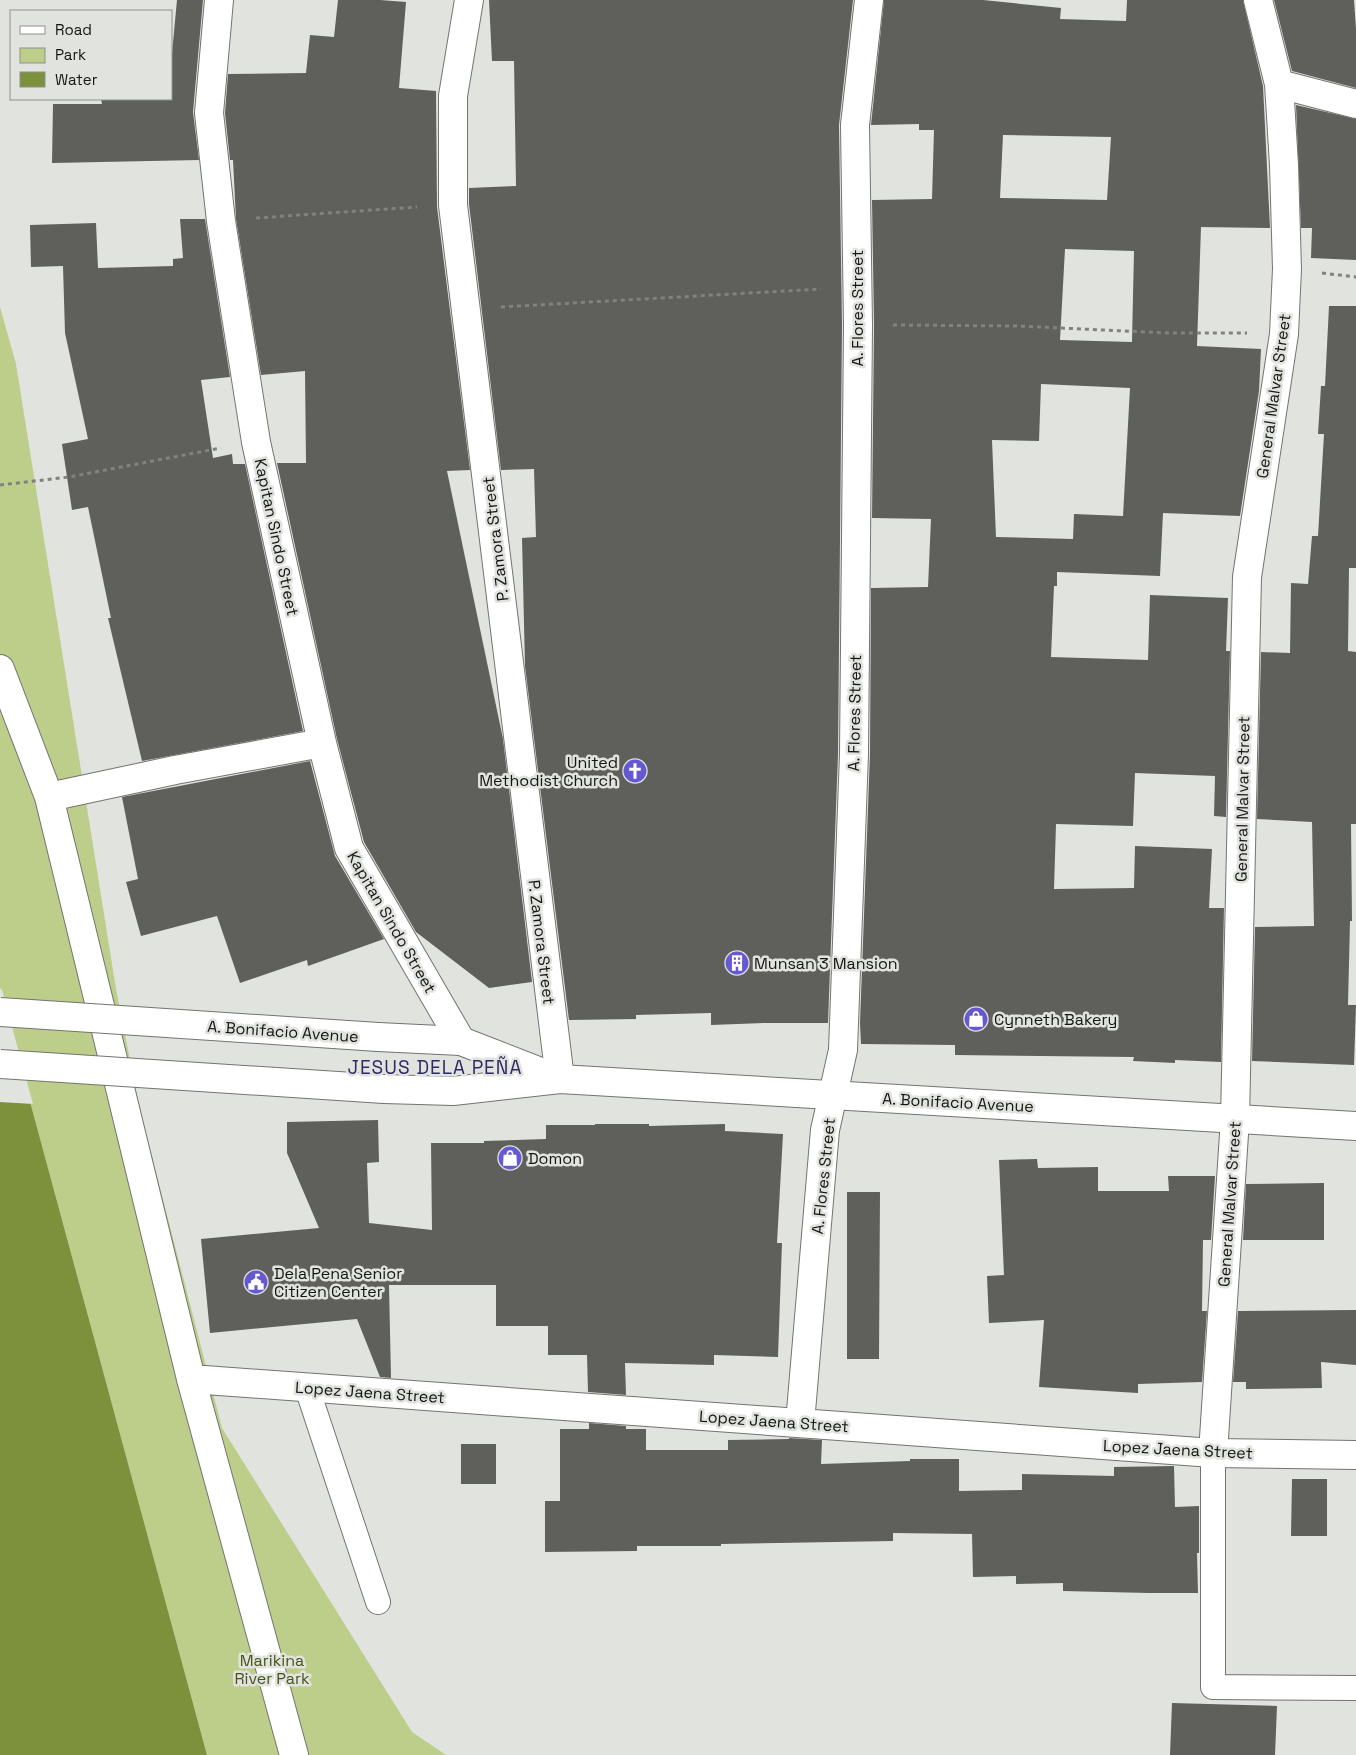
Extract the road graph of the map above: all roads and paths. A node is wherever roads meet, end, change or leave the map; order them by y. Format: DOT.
graph roads {
  1 [pos="219,0"];
  2 [pos="470,0"];
  3 [pos="869,0"];
  4 [pos="1258,0"];
  5 [pos="1279,84"];
  6 [pos="1356,104"];
  7 [pos="453,205"];
  8 [pos="221,220"];
  9 [pos="857,287"];
  10 [pos="466,309"];
  11 [pos="858,325"];
  12 [pos="1284,334"];
  13 [pos="256,442"];
  14 [pos="0,485"];
  15 [pos="0,669"];
  16 [pos="322,743"];
  17 [pos="48,797"];
  18 [pos="0,1012"];
  19 [pos="460,1041"];
  20 [pos="0,1064"];
  21 [pos="560,1079"];
  22 [pos="833,1096"];
  23 [pos="1235,1120"];
  24 [pos="1356,1126"];
  25 [pos="192,1379"];
  26 [pos="307,1388"];
  27 [pos="800,1423"];
  28 [pos="1213,1453"];
  29 [pos="1356,1455"];
  30 [pos="378,1602"];
  31 [pos="1356,1688"];
  32 [pos="294,1755"];
  1 -- 8 [label="street, Kapitan Sindo Street"];
  2 -- 7 [label="street, P. Zamora Street"];
  3 -- 9 [label="street, A. Flores Street"];
  4 -- 5 [label="street, General Malvar Street"];
  5 -- 6 [label="street"];
  5 -- 12 [label="street, General Malvar Street"];
  7 -- 8 [label="path"];
  7 -- 10 [label="street, P. Zamora Street"];
  8 -- 13 [label="street, Kapitan Sindo Street"];
  9 -- 10 [label="path"];
  9 -- 11 [label="street, A. Flores Street"];
  10 -- 21 [label="street, P. Zamora Street"];
  11 -- 12 [label="path"];
  11 -- 22 [label="street, A. Flores Street"];
  12 -- 23 [label="street, General Malvar Street"];
  13 -- 14 [label="path"];
  13 -- 16 [label="street, Kapitan Sindo Street"];
  15 -- 17 [label="street"];
  16 -- 17 [label="street"];
  16 -- 19 [label="street, Kapitan Sindo Street"];
  17 -- 25 [label="street"];
  18 -- 19 [label="street, A. Bonifacio Avenue, bridge"];
  19 -- 21 [label="street, A. Bonifacio Avenue"];
  20 -- 21 [label="street, A. Bonifacio Avenue, bridge"];
  21 -- 22 [label="street, A. Bonifacio Avenue"];
  22 -- 23 [label="street, A. Bonifacio Avenue"];
  22 -- 27 [label="street, A. Flores Street"];
  23 -- 24 [label="street, A. Bonifacio Avenue"];
  23 -- 28 [label="street, General Malvar Street"];
  25 -- 26 [label="street, Lopez Jaena Street"];
  25 -- 32 [label="street"];
  26 -- 27 [label="street, Lopez Jaena Street"];
  26 -- 30 [label="lane"];
  27 -- 28 [label="street, Lopez Jaena Street"];
  28 -- 29 [label="street, Lopez Jaena Street"];
  28 -- 31 [label="lane, General Malvar Street"];
}
